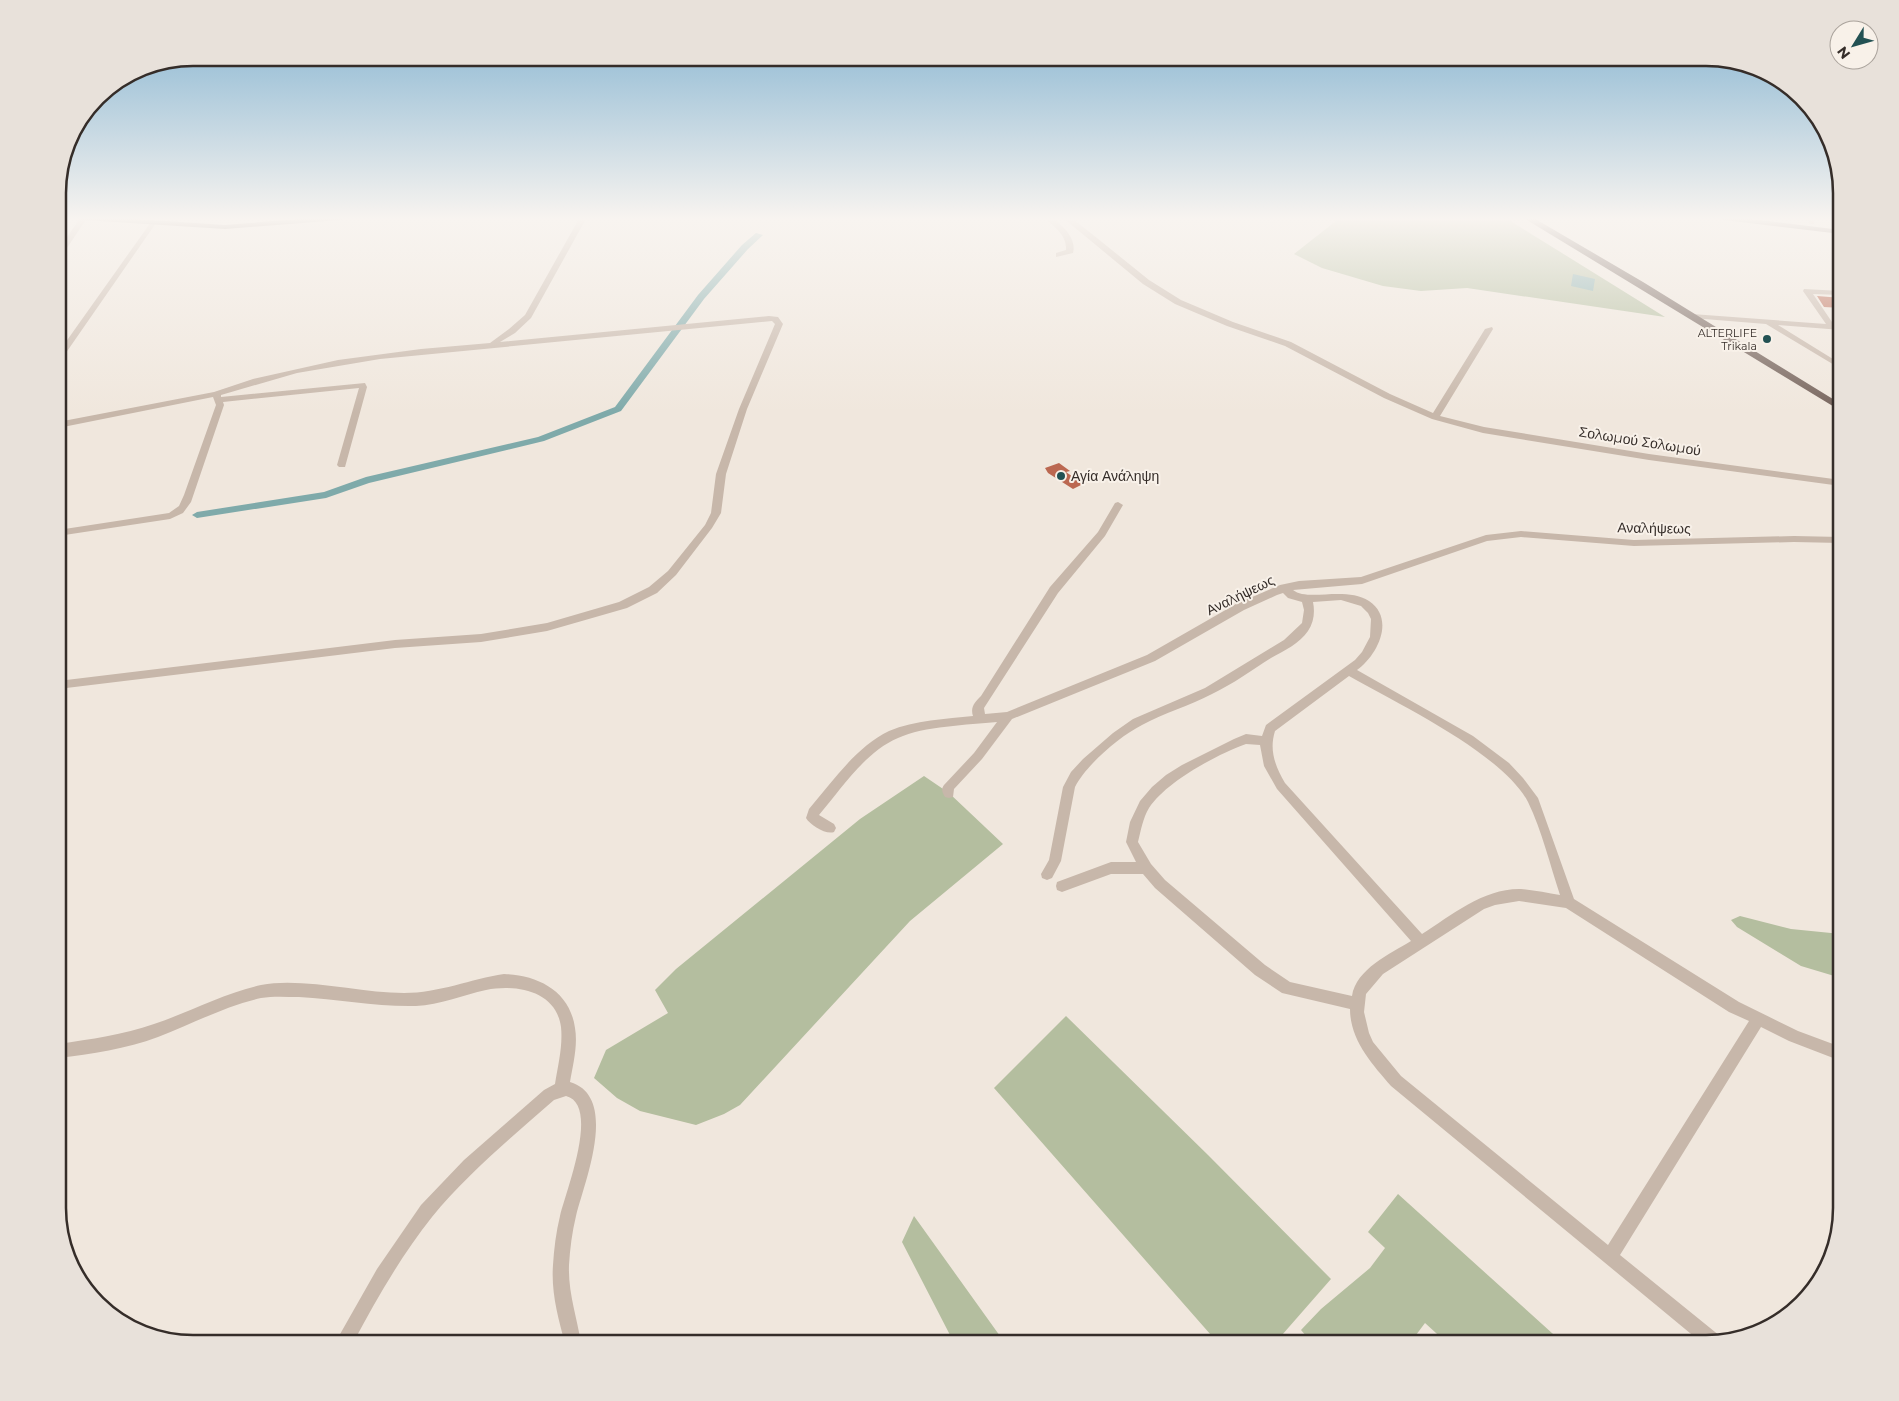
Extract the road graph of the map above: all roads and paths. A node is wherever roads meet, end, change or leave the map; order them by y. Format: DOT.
graph roads {
  1 [pos="111,282"];
  2 [pos="547,282"];
  3 [pos="1147,282"];
  4 [pos="1637,282"];
  5 [pos="1640,284"];
  6 [pos="1833,293"];
  7 [pos="1692,316"];
  8 [pos="1767,322"];
  9 [pos="1832,328"];
  10 [pos="1489,329"];
  11 [pos="490,344"];
  12 [pos="67,345"];
  13 [pos="1833,361"];
  14 [pos="217,397"];
  15 [pos="1833,402"];
  16 [pos="1435,417"];
  17 [pos="67,423"];
  18 [pos="342,465"];
  19 [pos="1833,482"];
  20 [pos="1118,504"];
  21 [pos="67,532"];
  22 [pos="1833,540"];
  23 [pos="1284,588"];
  24 [pos="1307,598"];
  25 [pos="1349,671"];
  26 [pos="67,684"];
  27 [pos="1008,716"];
  28 [pos="983,719"];
  29 [pos="1266,741"];
  30 [pos="949,794"];
  31 [pos="830,828"];
  32 [pos="1146,868"];
  33 [pos="1047,874"];
  34 [pos="1062,886"];
  35 [pos="1569,903"];
  36 [pos="1420,941"];
  37 [pos="1357,1004"];
  38 [pos="1758,1020"];
  39 [pos="67,1049"];
  40 [pos="1833,1051"];
  41 [pos="562,1089"];
  42 [pos="1611,1255"];
  43 [pos="349,1335"];
  44 [pos="571,1335"];
  45 [pos="1706,1335"];
  1 -- 12 [label="street"];
  2 -- 11 [label="street"];
  3 -- 16 [label="street, Σολωμού Σολωμού"];
  4 -- 5 [label="main road"];
  5 -- 7 [label="main road"];
  6 -- 9 [label="street"];
  7 -- 8 [label="street"];
  7 -- 15 [label="main road"];
  8 -- 9 [label="street"];
  8 -- 13 [label="street"];
  10 -- 16 [label="street"];
  11 -- 14 [label="street"];
  11 -- 26 [label="street"];
  14 -- 17 [label="street"];
  14 -- 18 [label="street"];
  14 -- 21 [label="street"];
  16 -- 19 [label="street, Σολωμού Σολωμού"];
  20 -- 28 [label="street"];
  22 -- 23 [label="street, Αναλήψεως"];
  23 -- 24 [label="street"];
  23 -- 27 [label="street, Αναλήψεως"];
  24 -- 25 [label="street"];
  24 -- 33 [label="street"];
  25 -- 29 [label="street"];
  25 -- 35 [label="street"];
  27 -- 28 [label="street, Αναλήψεως"];
  27 -- 30 [label="street"];
  28 -- 31 [label="street, Αναλήψεως"];
  29 -- 32 [label="street"];
  29 -- 36 [label="street"];
  32 -- 34 [label="street"];
  32 -- 37 [label="street"];
  35 -- 36 [label="street"];
  35 -- 38 [label="street"];
  36 -- 37 [label="street"];
  37 -- 42 [label="street"];
  38 -- 40 [label="street"];
  38 -- 42 [label="street"];
  39 -- 41 [label="street"];
  41 -- 43 [label="street"];
  41 -- 44 [label="street"];
  42 -- 45 [label="street"];
}
